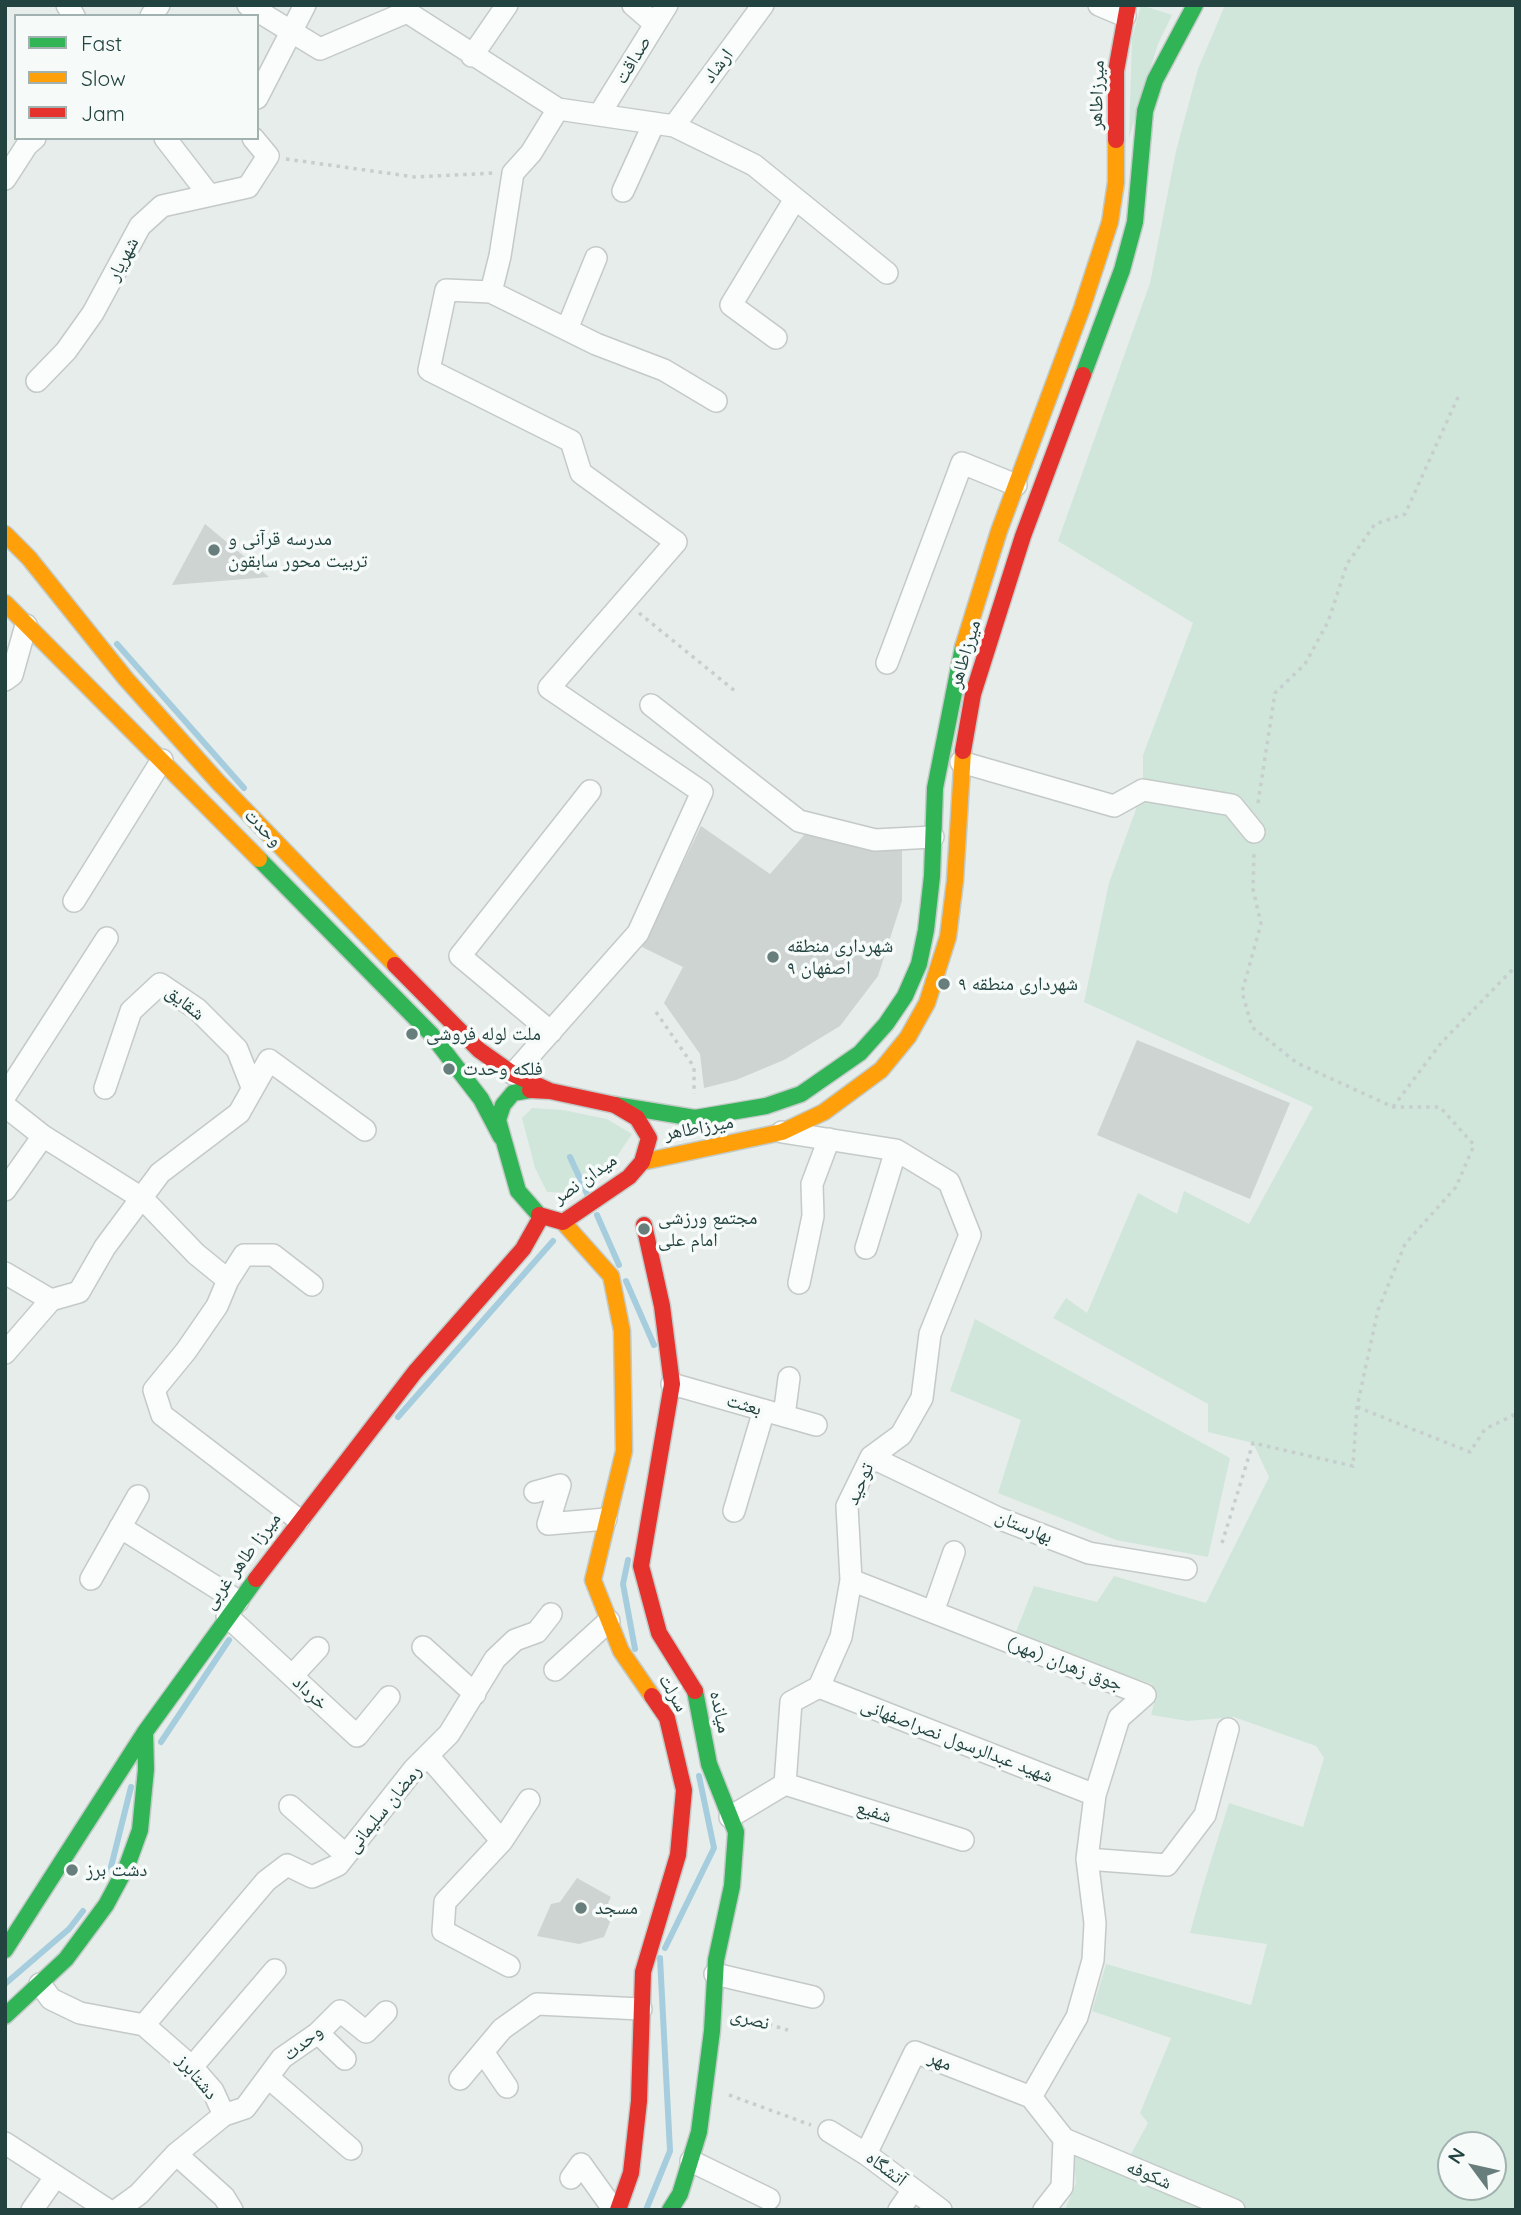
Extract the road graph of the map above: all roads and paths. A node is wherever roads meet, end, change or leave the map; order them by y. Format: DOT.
graph roads {
  1 [pos="248,5"];
  2 [pos="305,5"];
  3 [pos="506,5"];
  4 [pos="633,5"];
  5 [pos="667,5"];
  6 [pos="763,5"];
  7 [pos="1099,5"];
  8 [pos="1195,5"];
  9 [pos="1127,11"];
  10 [pos="655,24"];
  11 [pos="292,32"];
  12 [pos="471,56"];
  13 [pos="259,94"];
  14 [pos="558,110"];
  15 [pos="599,115"];
  16 [pos="664,125"];
  17 [pos="33,140"];
  18 [pos="167,140"];
  19 [pos="255,140"];
  20 [pos="268,156"];
  21 [pos="513,173"];
  22 [pos="5,178"];
  23 [pos="623,191"];
  24 [pos="209,194"];
  25 [pos="795,199"];
  26 [pos="596,258"];
  27 [pos="887,272"];
  28 [pos="491,292"];
  29 [pos="567,329"];
  30 [pos="776,338"];
  31 [pos="37,381"];
  32 [pos="1458,397"];
  33 [pos="716,401"];
  34 [pos="1016,485"];
  35 [pos="5,534"];
  36 [pos="52,587"];
  37 [pos="624,601"];
  38 [pos="16,614"];
  39 [pos="887,663"];
  40 [pos="5,680"];
  41 [pos="735,691"];
  42 [pos="652,705"];
  43 [pos="162,760"];
  44 [pos="961,762"];
  45 [pos="590,791"];
  46 [pos="1254,832"];
  47 [pos="933,837"];
  48 [pos="74,901"];
  49 [pos="107,938"];
  50 [pos="1516,967"];
  51 [pos="656,1012"];
  52 [pos="551,1032"];
  53 [pos="513,1074"];
  54 [pos="253,1087"];
  55 [pos="105,1088"];
  56 [pos="550,1091"];
  57 [pos="5,1096"];
  58 [pos="615,1105"];
  59 [pos="5,1106"];
  60 [pos="1393,1107"];
  61 [pos="695,1118"];
  62 [pos="365,1130"];
  63 [pos="782,1132"];
  64 [pos="43,1136"];
  65 [pos="501,1137"];
  66 [pos="829,1139"];
  67 [pos="896,1150"];
  68 [pos="642,1161"];
  69 [pos="6,1188"];
  70 [pos="143,1199"];
  71 [pos="541,1217"];
  72 [pos="563,1222"];
  73 [pos="644,1225"];
  74 [pos="866,1248"];
  75 [pos="630,1270"];
  76 [pos="5,1273"];
  77 [pos="228,1280"];
  78 [pos="799,1283"];
  79 [pos="312,1285"];
  80 [pos="51,1300"];
  81 [pos="5,1353"];
  82 [pos="789,1378"];
  83 [pos="660,1386"];
  84 [pos="624,1391"];
  85 [pos="1357,1407"];
  86 [pos="764,1410"];
  87 [pos="1516,1414"];
  88 [pos="784,1416"];
  89 [pos="816,1425"];
  90 [pos="871,1457"];
  91 [pos="535,1492"];
  92 [pos="138,1496"];
  93 [pos="734,1511"];
  94 [pos="606,1519"];
  95 [pos="299,1520"];
  96 [pos="120,1527"];
  97 [pos="1222,1544"];
  98 [pos="954,1552"];
  99 [pos="1186,1569"];
  100 [pos="92,1578"];
  101 [pos="851,1580"];
  102 [pos="233,1608"];
  103 [pos="933,1612"];
  104 [pos="551,1614"];
  105 [pos="609,1621"];
  106 [pos="423,1647"];
  107 [pos="318,1648"];
  108 [pos="555,1670"];
  109 [pos="292,1676"];
  110 [pos="819,1687"];
  111 [pos="475,1694"];
  112 [pos="389,1697"];
  113 [pos="1228,1729"];
  114 [pos="145,1732"];
  115 [pos="428,1756"];
  116 [pos="785,1784"];
  117 [pos="1095,1795"];
  118 [pos="529,1800"];
  119 [pos="290,1806"];
  120 [pos="730,1817"];
  121 [pos="502,1840"];
  122 [pos="963,1840"];
  123 [pos="346,1855"];
  124 [pos="1087,1859"];
  125 [pos="5,1950"];
  126 [pos="509,1966"];
  127 [pos="275,1970"];
  128 [pos="715,1975"];
  129 [pos="40,1984"];
  130 [pos="813,1997"];
  131 [pos="642,2009"];
  132 [pos="713,2009"];
  133 [pos="386,2012"];
  134 [pos="5,2016"];
  135 [pos="144,2025"];
  136 [pos="788,2030"];
  137 [pos="318,2033"];
  138 [pos="483,2052"];
  139 [pos="345,2059"];
  140 [pos="192,2067"];
  141 [pos="270,2079"];
  142 [pos="460,2079"];
  143 [pos="507,2087"];
  144 [pos="705,2087"];
  145 [pos="1031,2097"];
  146 [pos="224,2115"];
  147 [pos="830,2131"];
  148 [pos="1064,2139"];
  149 [pos="5,2143"];
  150 [pos="351,2149"];
  151 [pos="176,2154"];
  152 [pos="866,2154"];
  153 [pos="691,2161"];
  154 [pos="56,2176"];
  155 [pos="571,2178"];
  156 [pos="914,2190"];
  157 [pos="769,2200"];
  158 [pos="32,2210"];
  159 [pos="108,2210"];
  160 [pos="117,2210"];
  161 [pos="232,2210"];
  162 [pos="616,2210"];
  163 [pos="670,2210"];
  164 [pos="900,2210"];
  165 [pos="941,2210"];
  166 [pos="1044,2210"];
  167 [pos="1234,2210"];
  1 -- 11 [label="street"];
  2 -- 11 [label="street"];
  3 -- 12 [label="street"];
  4 -- 10 [label="street"];
  5 -- 10 [label="street, صداقت"];
  6 -- 16 [label="street, ارشاد"];
  7 -- 9 [label="street"];
  8 -- 44 [label="main road, میرزاطاهر"];
  9 -- 34 [label="main road, میرزاطاهر"];
  10 -- 15 [label="street, صداقت"];
  11 -- 12 [label="street"];
  11 -- 13 [label="street"];
  12 -- 14 [label="street"];
  14 -- 15 [label="street"];
  14 -- 21 [label="street"];
  15 -- 16 [label="street"];
  16 -- 23 [label="street, ارشاد"];
  16 -- 25 [label="street"];
  17 -- 22 [label="street"];
  18 -- 24 [label="street"];
  19 -- 20 [label="street"];
  20 -- 21 [label="path"];
  20 -- 24 [label="street, شهریار"];
  21 -- 28 [label="street"];
  24 -- 31 [label="street, شهریار"];
  25 -- 27 [label="street"];
  25 -- 30 [label="street"];
  26 -- 29 [label="street"];
  28 -- 29 [label="street"];
  28 -- 37 [label="street"];
  29 -- 33 [label="street"];
  32 -- 46 [label="path"];
  34 -- 39 [label="street"];
  34 -- 47 [label="main road, میرزاطاهر"];
  35 -- 36 [label="main road, وحدت"];
  36 -- 38 [label="main road"];
  36 -- 53 [label="main road, وحدت"];
  37 -- 41 [label="path"];
  37 -- 52 [label="street"];
  38 -- 40 [label="street"];
  38 -- 43 [label="main road, وحدت"];
  42 -- 47 [label="street"];
  43 -- 48 [label="street"];
  43 -- 65 [label="main road, وحدت"];
  44 -- 46 [label="street"];
  44 -- 63 [label="main road, میرزاطاهر"];
  45 -- 52 [label="street"];
  46 -- 60 [label="path"];
  47 -- 61 [label="main road, میرزاطاهر"];
  49 -- 57 [label="street"];
  50 -- 60 [label="path"];
  51 -- 61 [label="path"];
  52 -- 53 [label="street"];
  53 -- 56 [label="main road, وحدت"];
  54 -- 55 [label="street, شقایق"];
  54 -- 62 [label="street"];
  54 -- 70 [label="street"];
  56 -- 58 [label="main road, میدان نصر"];
  56 -- 65 [label="main road, میدان نصر"];
  58 -- 61 [label="main road, میرزاطاهر"];
  58 -- 68 [label="main road, میدان نصر"];
  59 -- 64 [label="street"];
  60 -- 85 [label="path"];
  63 -- 66 [label="street, توحید"];
  63 -- 68 [label="main road, میرزاطاهر"];
  64 -- 69 [label="street"];
  64 -- 70 [label="street"];
  65 -- 71 [label="main road, میدان نصر"];
  66 -- 67 [label="street, توحید"];
  66 -- 78 [label="street"];
  67 -- 74 [label="street"];
  67 -- 90 [label="street, توحید"];
  68 -- 72 [label="main road, میدان نصر"];
  70 -- 77 [label="street"];
  70 -- 80 [label="street"];
  71 -- 72 [label="main road, میدان نصر"];
  71 -- 95 [label="main road, میرزا طاهر غربی"];
  72 -- 75 [label="main road"];
  73 -- 75 [label="main road, میانده"];
  75 -- 83 [label="main road, میانده"];
  75 -- 84 [label="main road, سرلت"];
  76 -- 80 [label="street"];
  77 -- 79 [label="street"];
  77 -- 95 [label="street"];
  80 -- 81 [label="street"];
  82 -- 88 [label="street"];
  83 -- 84 [label="main road"];
  83 -- 86 [label="street, بعثت"];
  83 -- 120 [label="main road, میانده"];
  84 -- 94 [label="main road, سرلت"];
  85 -- 87 [label="path"];
  85 -- 97 [label="path"];
  86 -- 88 [label="street, بعثت"];
  86 -- 93 [label="street"];
  88 -- 89 [label="street, بعثت"];
  90 -- 99 [label="street, بهارستان"];
  90 -- 101 [label="street, توحید"];
  91 -- 94 [label="street"];
  92 -- 96 [label="street"];
  94 -- 105 [label="main road, سرلت"];
  95 -- 102 [label="main road, میرزا طاهر غربی"];
  96 -- 100 [label="street"];
  96 -- 102 [label="street, خرداد"];
  98 -- 103 [label="street"];
  101 -- 103 [label="street, جوق زهران (مهر)"];
  101 -- 110 [label="street, توحید"];
  102 -- 109 [label="street, خرداد"];
  102 -- 114 [label="main road, میرزا طاهر غربی"];
  103 -- 117 [label="street, جوق زهران (مهر)"];
  104 -- 111 [label="street, رمضان سلیمانی"];
  105 -- 108 [label="street"];
  105 -- 131 [label="main road, سرلت"];
  106 -- 111 [label="street"];
  107 -- 109 [label="street"];
  109 -- 112 [label="street, خرداد"];
  110 -- 116 [label="street"];
  110 -- 117 [label="street, شهید عبدالرسول نصراصفهانی"];
  111 -- 115 [label="street, رمضان سلیمانی"];
  113 -- 124 [label="street"];
  114 -- 125 [label="main road, میرزا طاهر غربی"];
  114 -- 129 [label="main road"];
  115 -- 121 [label="street"];
  115 -- 123 [label="street, رمضان سلیمانی"];
  116 -- 120 [label="street"];
  116 -- 122 [label="street, شفیع"];
  117 -- 124 [label="street, جوق زهران (مهر)"];
  118 -- 121 [label="street"];
  119 -- 123 [label="street"];
  120 -- 128 [label="main road, میانده"];
  121 -- 126 [label="street"];
  123 -- 135 [label="street, رمضان سلیمانی"];
  124 -- 145 [label="street, جوق زهران (مهر)"];
  127 -- 140 [label="street"];
  128 -- 130 [label="street"];
  128 -- 132 [label="main road, میانده"];
  129 -- 134 [label="main road"];
  129 -- 135 [label="street"];
  131 -- 138 [label="street"];
  131 -- 162 [label="main road, سرلت"];
  132 -- 136 [label="path, نصری"];
  132 -- 144 [label="main road, میانده"];
  133 -- 137 [label="street, وحدت"];
  135 -- 140 [label="street, دشتابرز"];
  137 -- 139 [label="street"];
  137 -- 141 [label="street, وحدت"];
  138 -- 142 [label="street"];
  138 -- 143 [label="street"];
  140 -- 146 [label="street, دشتابرز"];
  141 -- 146 [label="street, وحدت"];
  141 -- 150 [label="street"];
  144 -- 147 [label="path"];
  144 -- 153 [label="main road, میانده"];
  145 -- 148 [label="street"];
  145 -- 152 [label="street, مهر"];
  146 -- 151 [label="street, دشتابرز"];
  147 -- 152 [label="street, آتشگاه"];
  148 -- 166 [label="street"];
  148 -- 167 [label="street, شکوفه"];
  149 -- 154 [label="street"];
  151 -- 160 [label="street, دشتابرز"];
  151 -- 161 [label="street"];
  152 -- 156 [label="street, آتشگاه"];
  153 -- 157 [label="street"];
  153 -- 163 [label="main road, میانده"];
  154 -- 158 [label="street"];
  154 -- 159 [label="street"];
  155 -- 162 [label="street"];
  156 -- 164 [label="street"];
  156 -- 165 [label="street, آتشگاه"];
}
